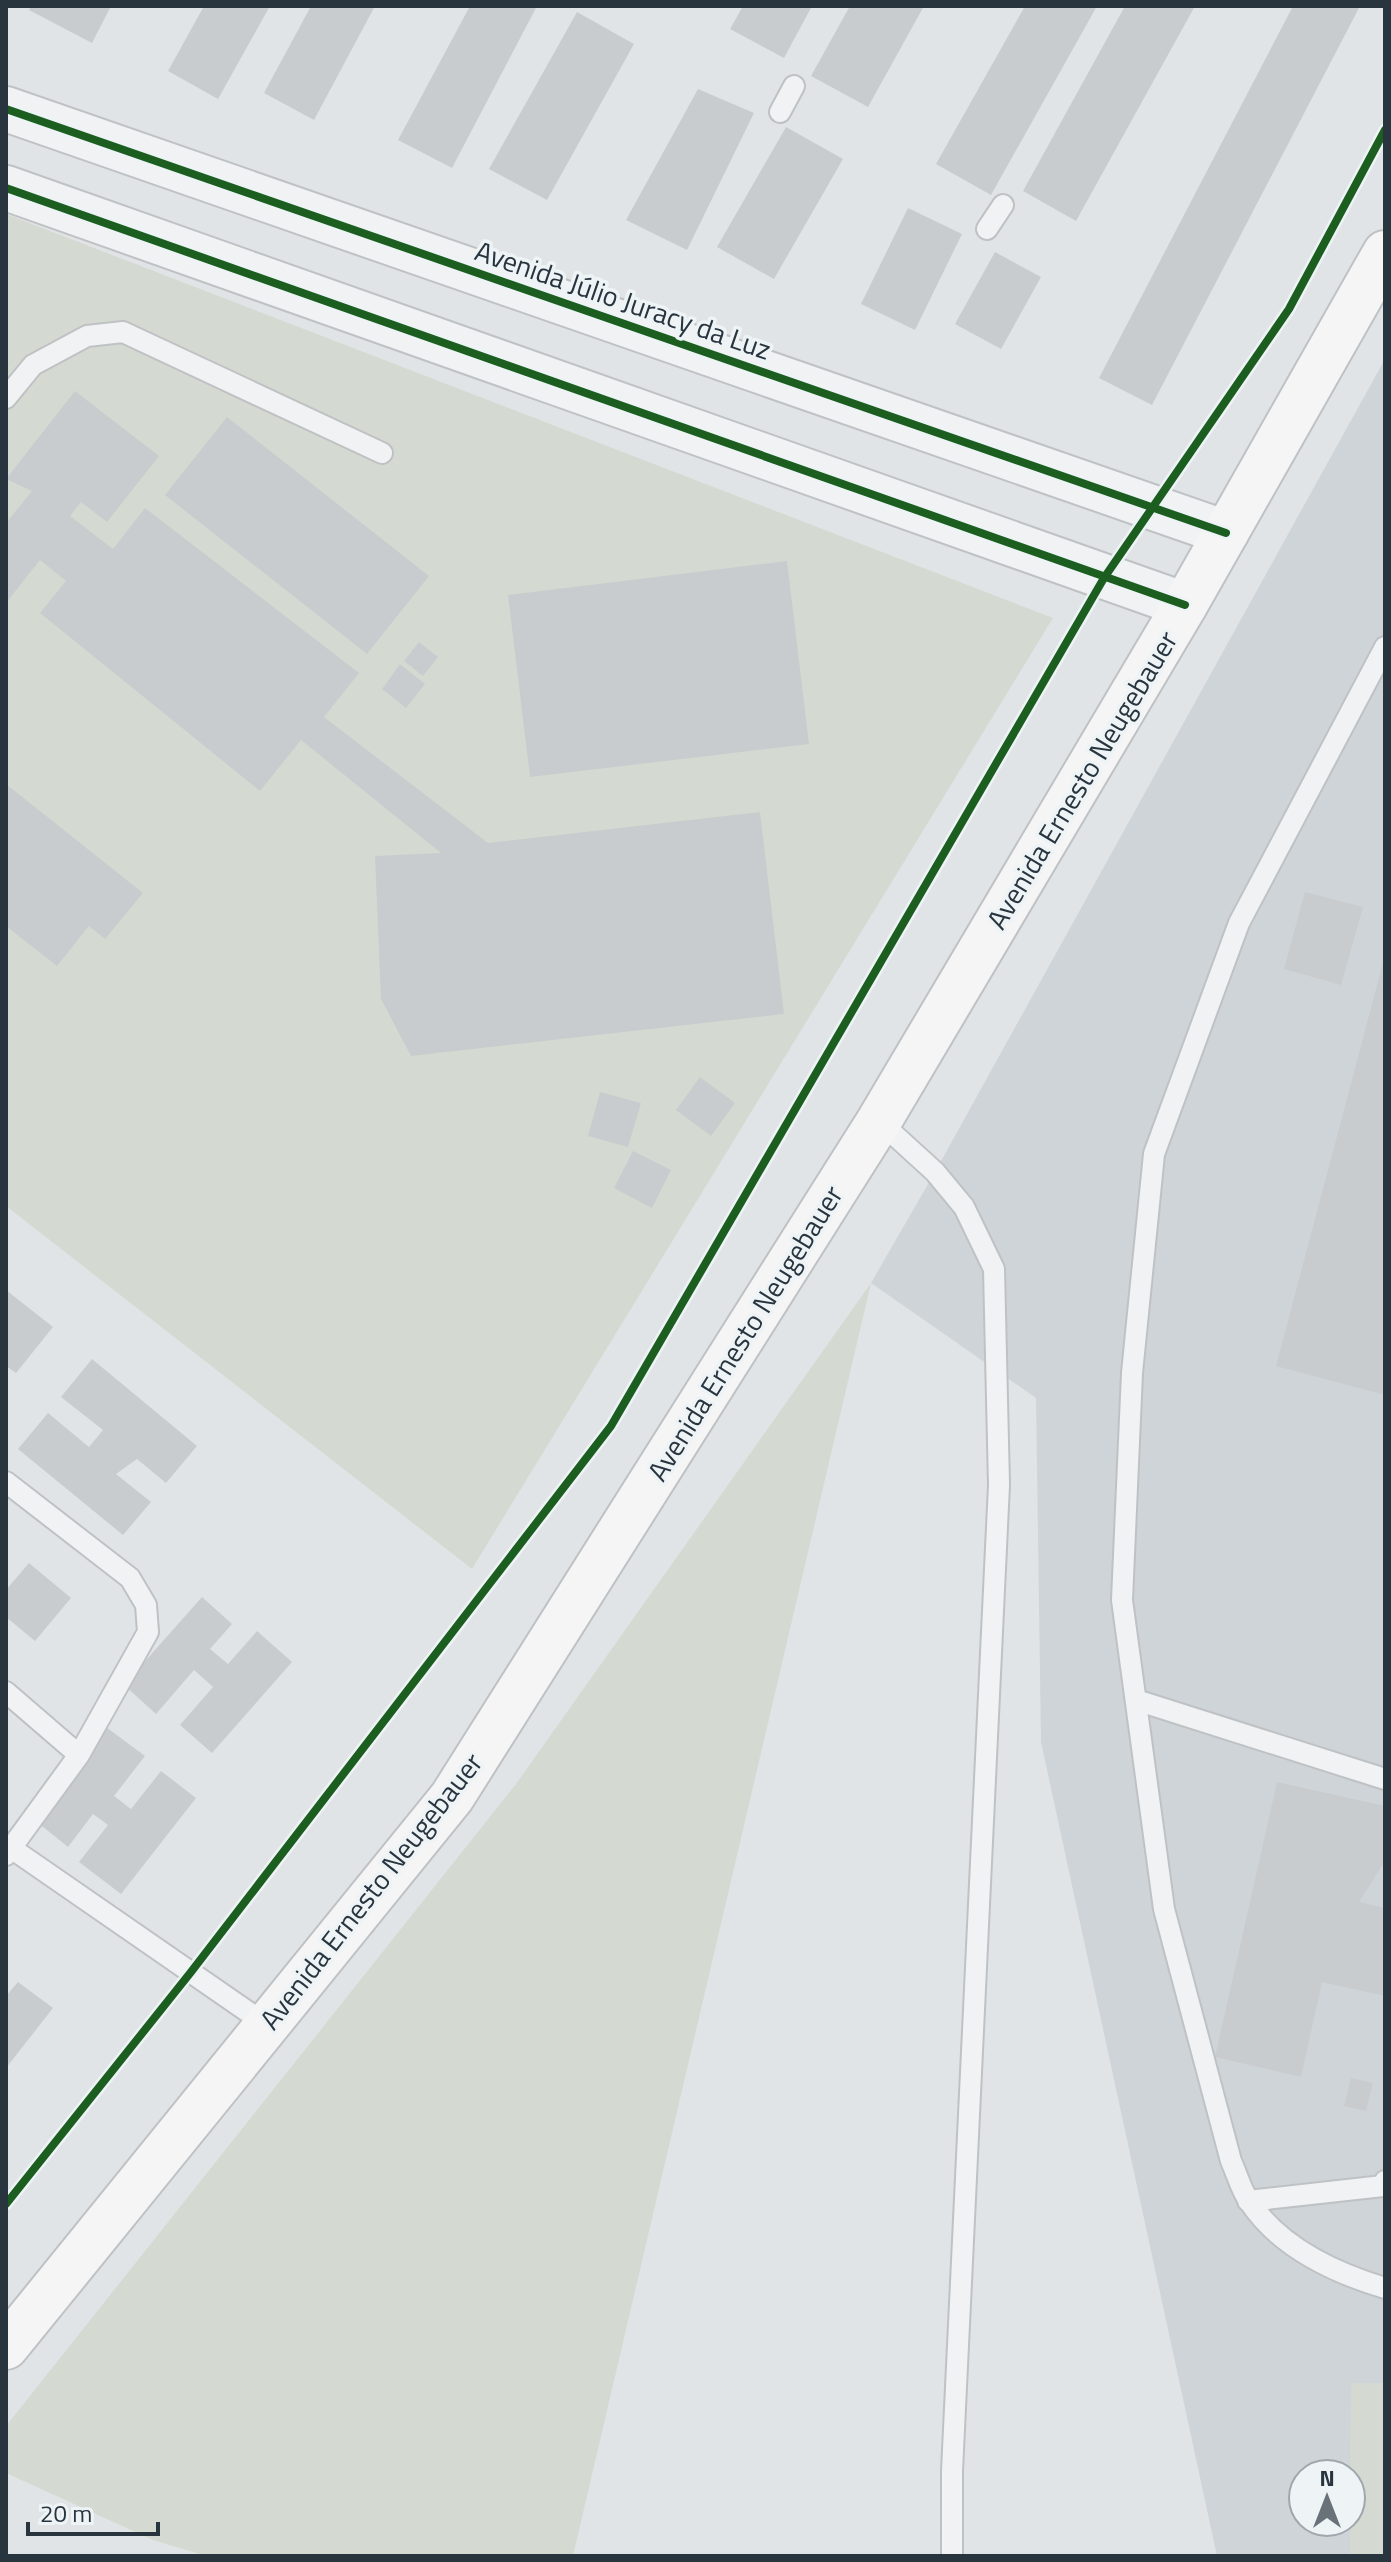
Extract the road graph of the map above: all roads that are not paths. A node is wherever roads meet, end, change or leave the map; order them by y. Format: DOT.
graph roads {
  1 [pos="794,86"];
  2 [pos="6,109"];
  3 [pos="780,112"];
  4 [pos="6,188"];
  5 [pos="1003,205"];
  6 [pos="987,229"];
  7 [pos="1385,253"];
  8 [pos="6,398"];
  9 [pos="382,453"];
  10 [pos="1226,533"];
  11 [pos="1185,605"];
  12 [pos="1385,647"];
  13 [pos="879,1121"];
  14 [pos="6,1482"];
  15 [pos="6,1692"];
  16 [pos="1136,1700"];
  17 [pos="79,1755"];
  18 [pos="1385,1779"];
  19 [pos="9,1851"];
  20 [pos="267,2025"];
  21 [pos="1385,2181"];
  22 [pos="1248,2201"];
  23 [pos="1385,2288"];
  24 [pos="6,2347"];
  25 [pos="952,2556"];
  1 -- 3 [label="lane"];
  2 -- 10 [label="street, Avenida Júlio Juracy da Luz"];
  4 -- 11 [label="street"];
  5 -- 6 [label="lane"];
  7 -- 10 [label="main road, Avenida Ernesto Neugebauer"];
  8 -- 9 [label="lane"];
  10 -- 11 [label="main road, Avenida Ernesto Neugebauer"];
  11 -- 13 [label="main road, Avenida Ernesto Neugebauer"];
  12 -- 16 [label="lane"];
  13 -- 20 [label="main road, Avenida Ernesto Neugebauer"];
  13 -- 25 [label="lane"];
  14 -- 17 [label="lane"];
  15 -- 17 [label="lane"];
  16 -- 18 [label="lane"];
  16 -- 22 [label="lane"];
  17 -- 19 [label="lane"];
  19 -- 20 [label="lane"];
  20 -- 24 [label="main road, Avenida Ernesto Neugebauer"];
  21 -- 22 [label="lane"];
  22 -- 23 [label="lane"];
}
